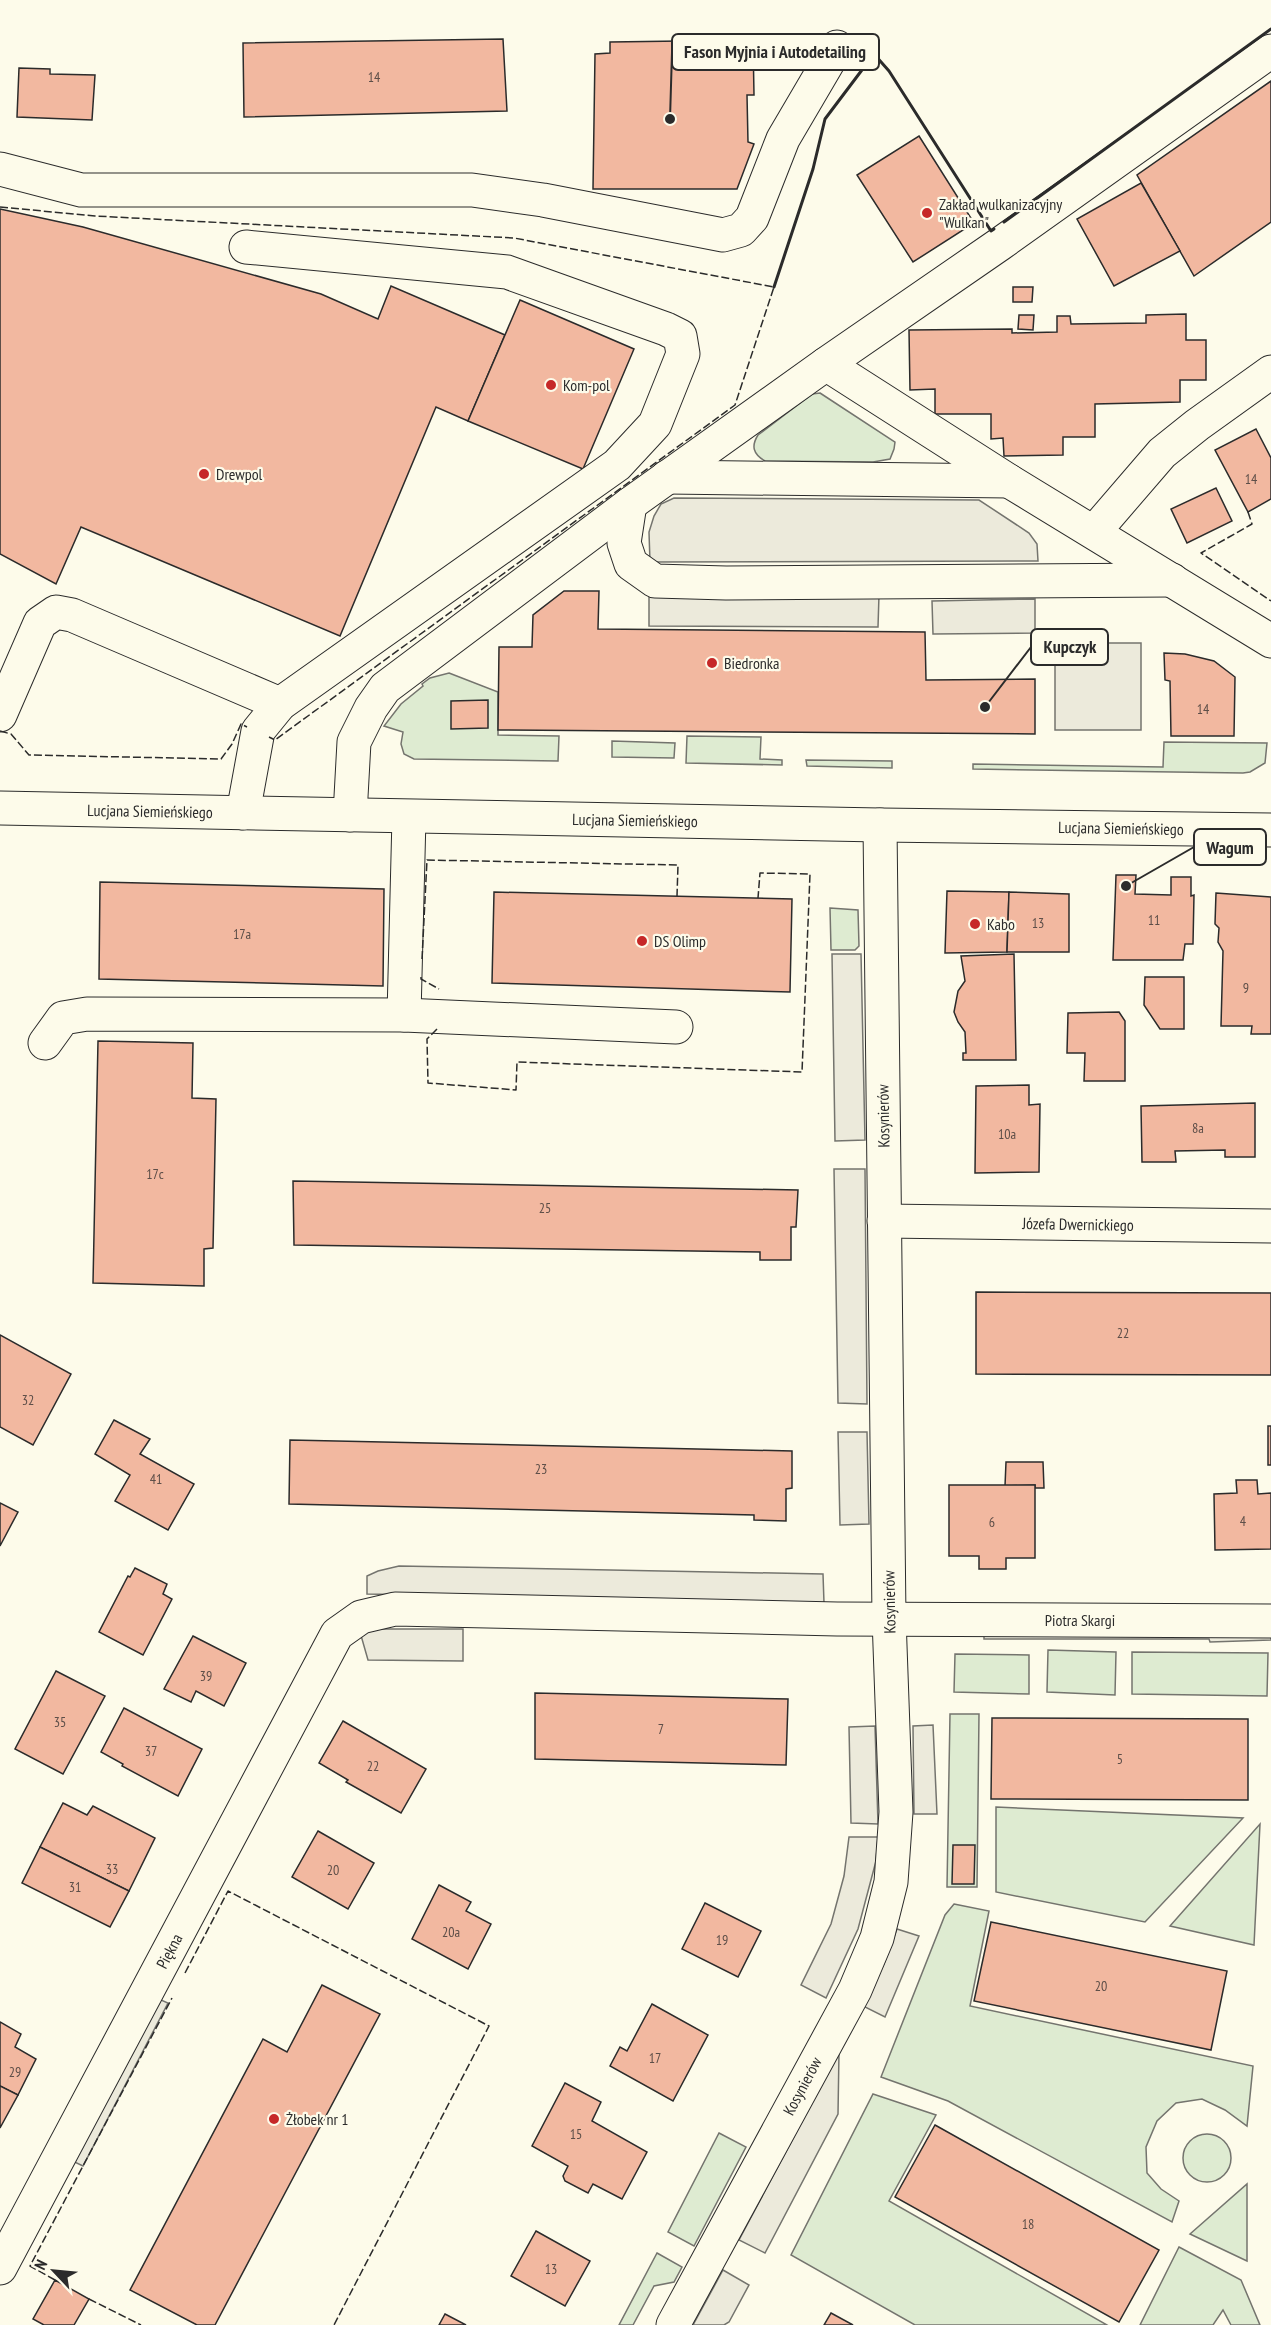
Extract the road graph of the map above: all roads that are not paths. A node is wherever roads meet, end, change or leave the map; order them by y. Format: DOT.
graph roads {
  1 [pos="837,47"];
  2 [pos="1271,51"];
  3 [pos="0,169"];
  4 [pos="246,247"];
  5 [pos="826,364"];
  6 [pos="1271,372"];
  7 [pos="667,477"];
  8 [pos="1009,481"];
  9 [pos="630,504"];
  10 [pos="1094,532"];
  11 [pos="1172,580"];
  12 [pos="1271,641"];
  13 [pos="10,658"];
  14 [pos="280,704"];
  15 [pos="0,715"];
  16 [pos="0,808"];
  17 [pos="243,813"];
  18 [pos="350,815"];
  19 [pos="409,817"];
  20 [pos="880,825"];
  21 [pos="1271,830"];
  22 [pos="404,1015"];
  23 [pos="676,1027"];
  24 [pos="45,1043"];
  25 [pos="884,1221"];
  26 [pos="1271,1226"];
  27 [pos="889,1618"];
  28 [pos="1271,1621"];
  29 [pos="337,1634"];
  30 [pos="0,2268"];
  31 [pos="673,2325"];
  1 -- 3 [label="street"];
  2 -- 5 [label="street"];
  4 -- 14 [label="street"];
  5 -- 7 [label="street"];
  5 -- 8 [label="street"];
  6 -- 10 [label="street"];
  7 -- 8 [label="street"];
  7 -- 9 [label="street"];
  8 -- 10 [label="street"];
  9 -- 11 [label="street"];
  9 -- 18 [label="street"];
  10 -- 11 [label="street"];
  11 -- 12 [label="street"];
  13 -- 14 [label="street"];
  13 -- 15 [label="street"];
  14 -- 17 [label="street"];
  16 -- 17 [label="street, Lucjana Siemieńskiego"];
  17 -- 18 [label="street, Lucjana Siemieńskiego"];
  18 -- 19 [label="street, Lucjana Siemieńskiego"];
  19 -- 20 [label="street, Lucjana Siemieńskiego"];
  19 -- 22 [label="street"];
  20 -- 21 [label="street, Lucjana Siemieńskiego"];
  20 -- 25 [label="street, Kosynierów"];
  22 -- 23 [label="street"];
  22 -- 24 [label="street"];
  25 -- 26 [label="street, Józefa Dwernickiego"];
  25 -- 27 [label="street, Kosynierów"];
  27 -- 28 [label="street, Piotra Skargi"];
  27 -- 29 [label="street, Piotra Skargi"];
  27 -- 31 [label="street, Kosynierów"];
  29 -- 30 [label="street, Piękna"];
}
